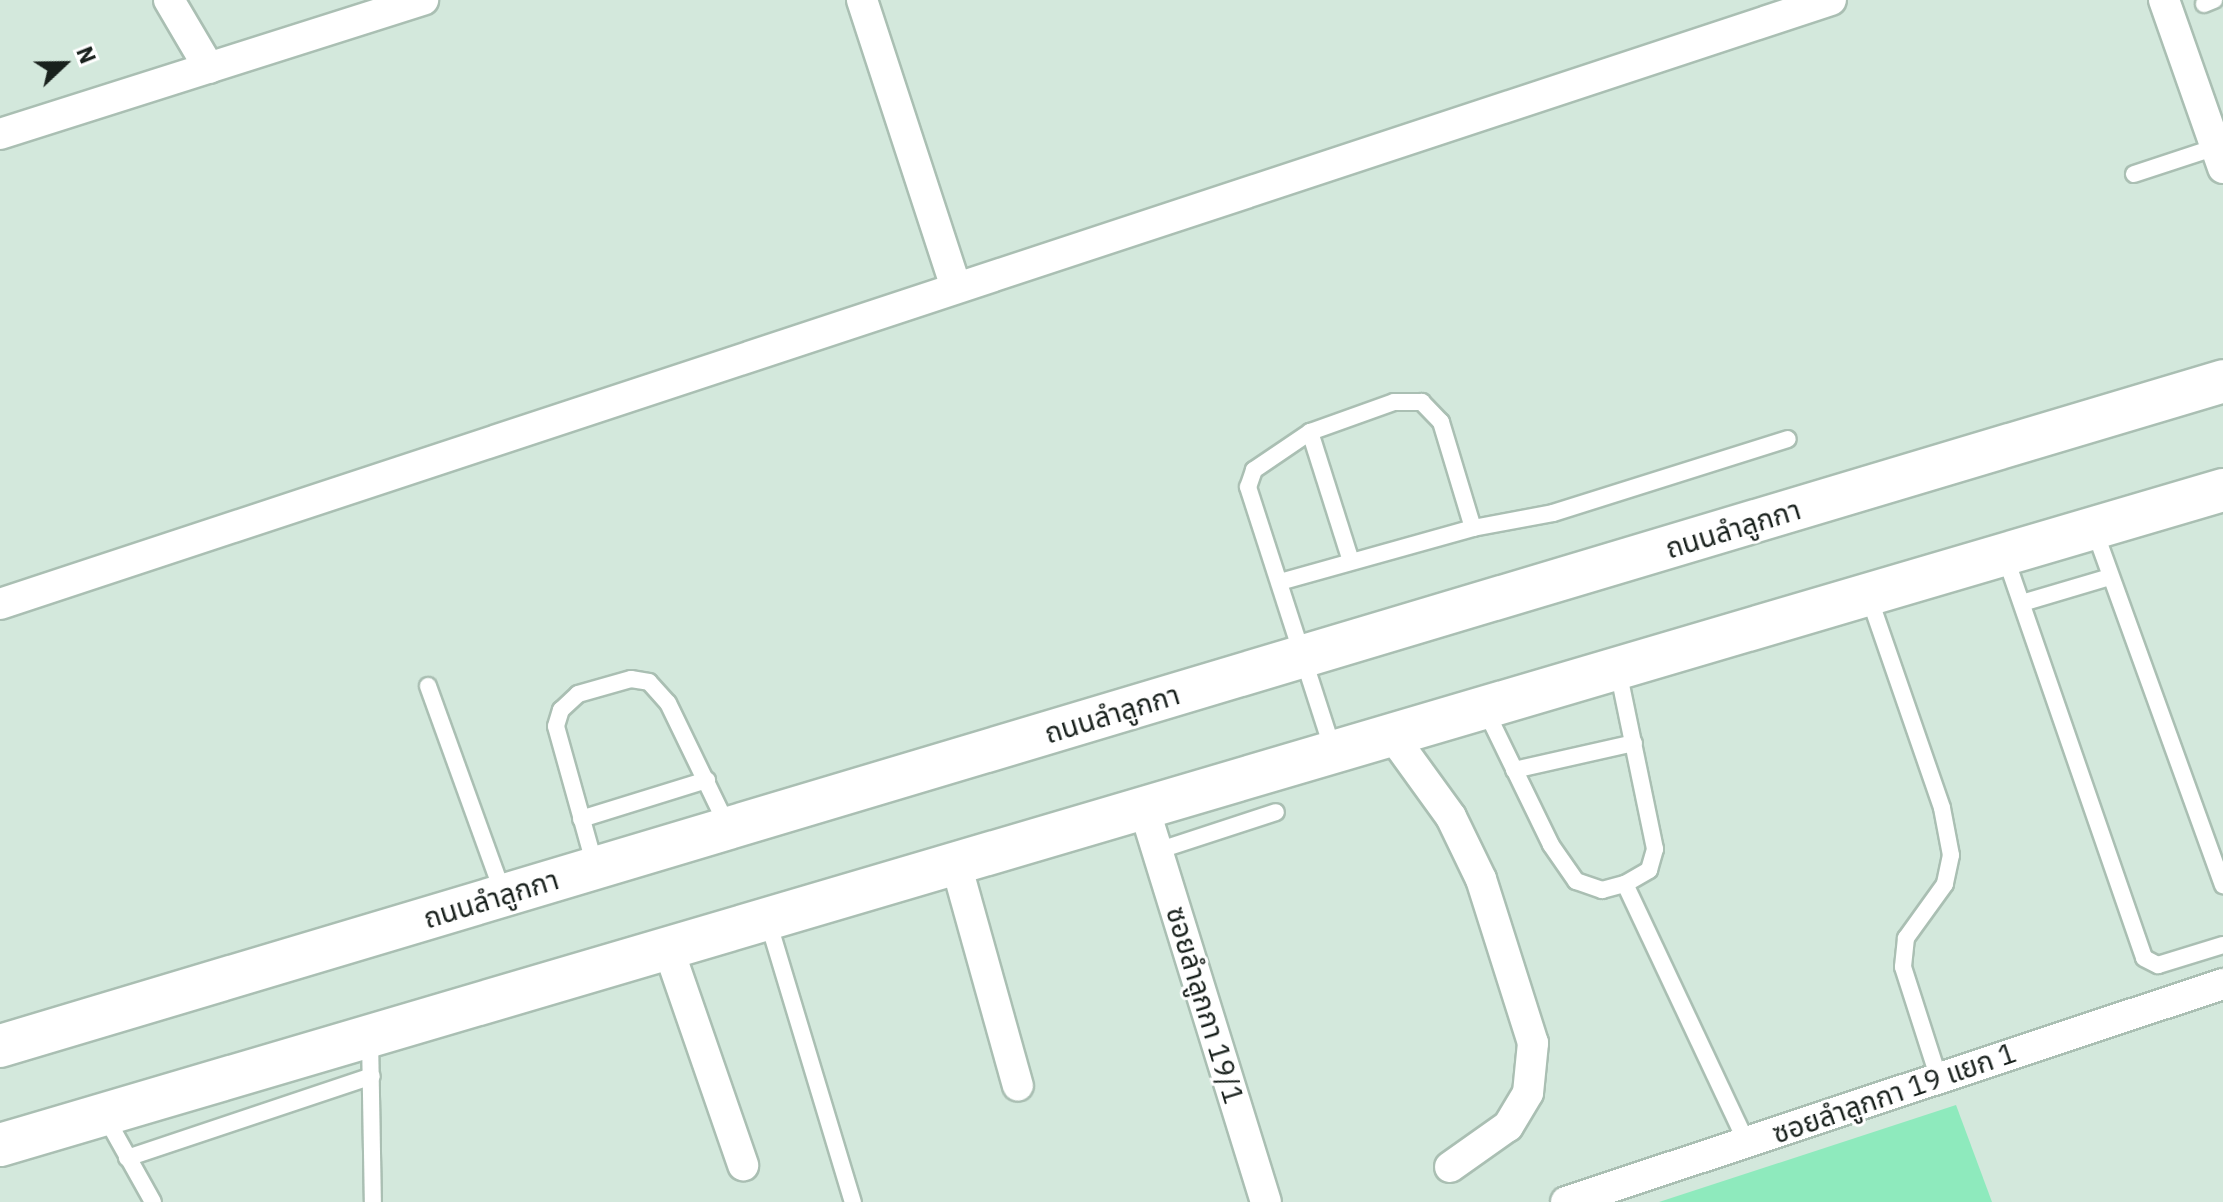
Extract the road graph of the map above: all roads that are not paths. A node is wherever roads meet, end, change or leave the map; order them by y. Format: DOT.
graph roads {
  1 [pos="169,0"];
  2 [pos="423,0"];
  3 [pos="862,0"];
  4 [pos="1831,0"];
  5 [pos="2164,0"];
  6 [pos="209,68"];
  7 [pos="0,134"];
  8 [pos="2219,158"];
  9 [pos="2134,174"];
  10 [pos="955,285"];
  11 [pos="2223,381"];
  12 [pos="1310,432"];
  13 [pos="1788,439"];
  14 [pos="2223,490"];
  15 [pos="1473,528"];
  16 [pos="2094,529"];
  17 [pos="2005,555"];
  18 [pos="1351,561"];
  19 [pos="2110,577"];
  20 [pos="1280,582"];
  21 [pos="1868,595"];
  22 [pos="2022,603"];
  23 [pos="0,604"];
  24 [pos="1306,656"];
  25 [pos="1617,669"];
  26 [pos="428,686"];
  27 [pos="1485,709"];
  28 [pos="1391,734"];
  29 [pos="1634,743"];
  30 [pos="1333,753"];
  31 [pos="1514,770"];
  32 [pos="707,780"];
  33 [pos="1144,808"];
  34 [pos="1276,812"];
  35 [pos="581,819"];
  36 [pos="729,828"];
  37 [pos="1157,851"];
  38 [pos="956,864"];
  39 [pos="595,868"];
  40 [pos="1625,884"];
  41 [pos="2223,885"];
  42 [pos="503,895"];
  43 [pos="768,920"];
  44 [pos="2223,945"];
  45 [pos="668,948"];
  46 [pos="2223,984"];
  47 [pos="0,1046"];
  48 [pos="371,1057"];
  49 [pos="1938,1076"];
  50 [pos="1018,1086"];
  51 [pos="104,1115"];
  52 [pos="1747,1143"];
  53 [pos="0,1145"];
  54 [pos="127,1158"];
  55 [pos="743,1165"];
  56 [pos="1450,1167"];
  57 [pos="153,1202"];
  58 [pos="373,1202"];
  59 [pos="853,1202"];
  60 [pos="1266,1202"];
  61 [pos="1566,1202"];
  1 -- 6 [label="street"];
  2 -- 6 [label="street"];
  3 -- 10 [label="street"];
  4 -- 10 [label="street"];
  5 -- 8 [label="street"];
  6 -- 7 [label="street"];
  8 -- 9 [label="lane"];
  10 -- 23 [label="street"];
  11 -- 24 [label="main road, ถนนลำลูกกา"];
  12 -- 15 [label="lane"];
  12 -- 18 [label="lane"];
  12 -- 20 [label="lane"];
  13 -- 15 [label="lane"];
  14 -- 16 [label="main road"];
  15 -- 18 [label="lane"];
  16 -- 17 [label="main road"];
  16 -- 19 [label="lane"];
  17 -- 21 [label="main road"];
  17 -- 22 [label="lane"];
  18 -- 20 [label="lane"];
  19 -- 22 [label="lane"];
  19 -- 41 [label="lane"];
  20 -- 24 [label="lane"];
  21 -- 25 [label="main road"];
  21 -- 49 [label="lane"];
  22 -- 44 [label="lane"];
  24 -- 30 [label="lane"];
  24 -- 36 [label="main road, ถนนลำลูกกา"];
  25 -- 27 [label="main road"];
  25 -- 29 [label="lane"];
  26 -- 42 [label="lane"];
  27 -- 28 [label="main road"];
  27 -- 31 [label="lane"];
  28 -- 30 [label="main road"];
  28 -- 56 [label="street"];
  29 -- 31 [label="lane"];
  29 -- 40 [label="lane"];
  30 -- 33 [label="main road"];
  31 -- 40 [label="lane"];
  32 -- 35 [label="lane"];
  32 -- 35 [label="lane"];
  32 -- 36 [label="lane"];
  33 -- 37 [label="street, ซอยลำลูกกา 19/1"];
  33 -- 38 [label="main road"];
  34 -- 37 [label="lane"];
  35 -- 39 [label="lane"];
  36 -- 39 [label="main road, ถนนลำลูกกา"];
  37 -- 60 [label="street, ซอยลำลูกกา 19/1"];
  38 -- 43 [label="main road"];
  38 -- 50 [label="street"];
  39 -- 42 [label="main road, ถนนลำลูกกา"];
  40 -- 52 [label="lane"];
  42 -- 47 [label="main road, ถนนลำลูกกา"];
  43 -- 45 [label="main road"];
  43 -- 59 [label="lane"];
  45 -- 48 [label="main road"];
  45 -- 55 [label="street"];
  46 -- 49 [label="street, ซอยลำลูกกา 19 แยก 1"];
  48 -- 51 [label="main road"];
  48 -- 54 [label="lane"];
  48 -- 58 [label="lane"];
  49 -- 52 [label="street, ซอยลำลูกกา 19 แยก 1"];
  51 -- 53 [label="main road"];
  51 -- 54 [label="lane"];
  52 -- 61 [label="street, ซอยลำลูกกา 19 แยก 1"];
  54 -- 57 [label="lane"];
}
